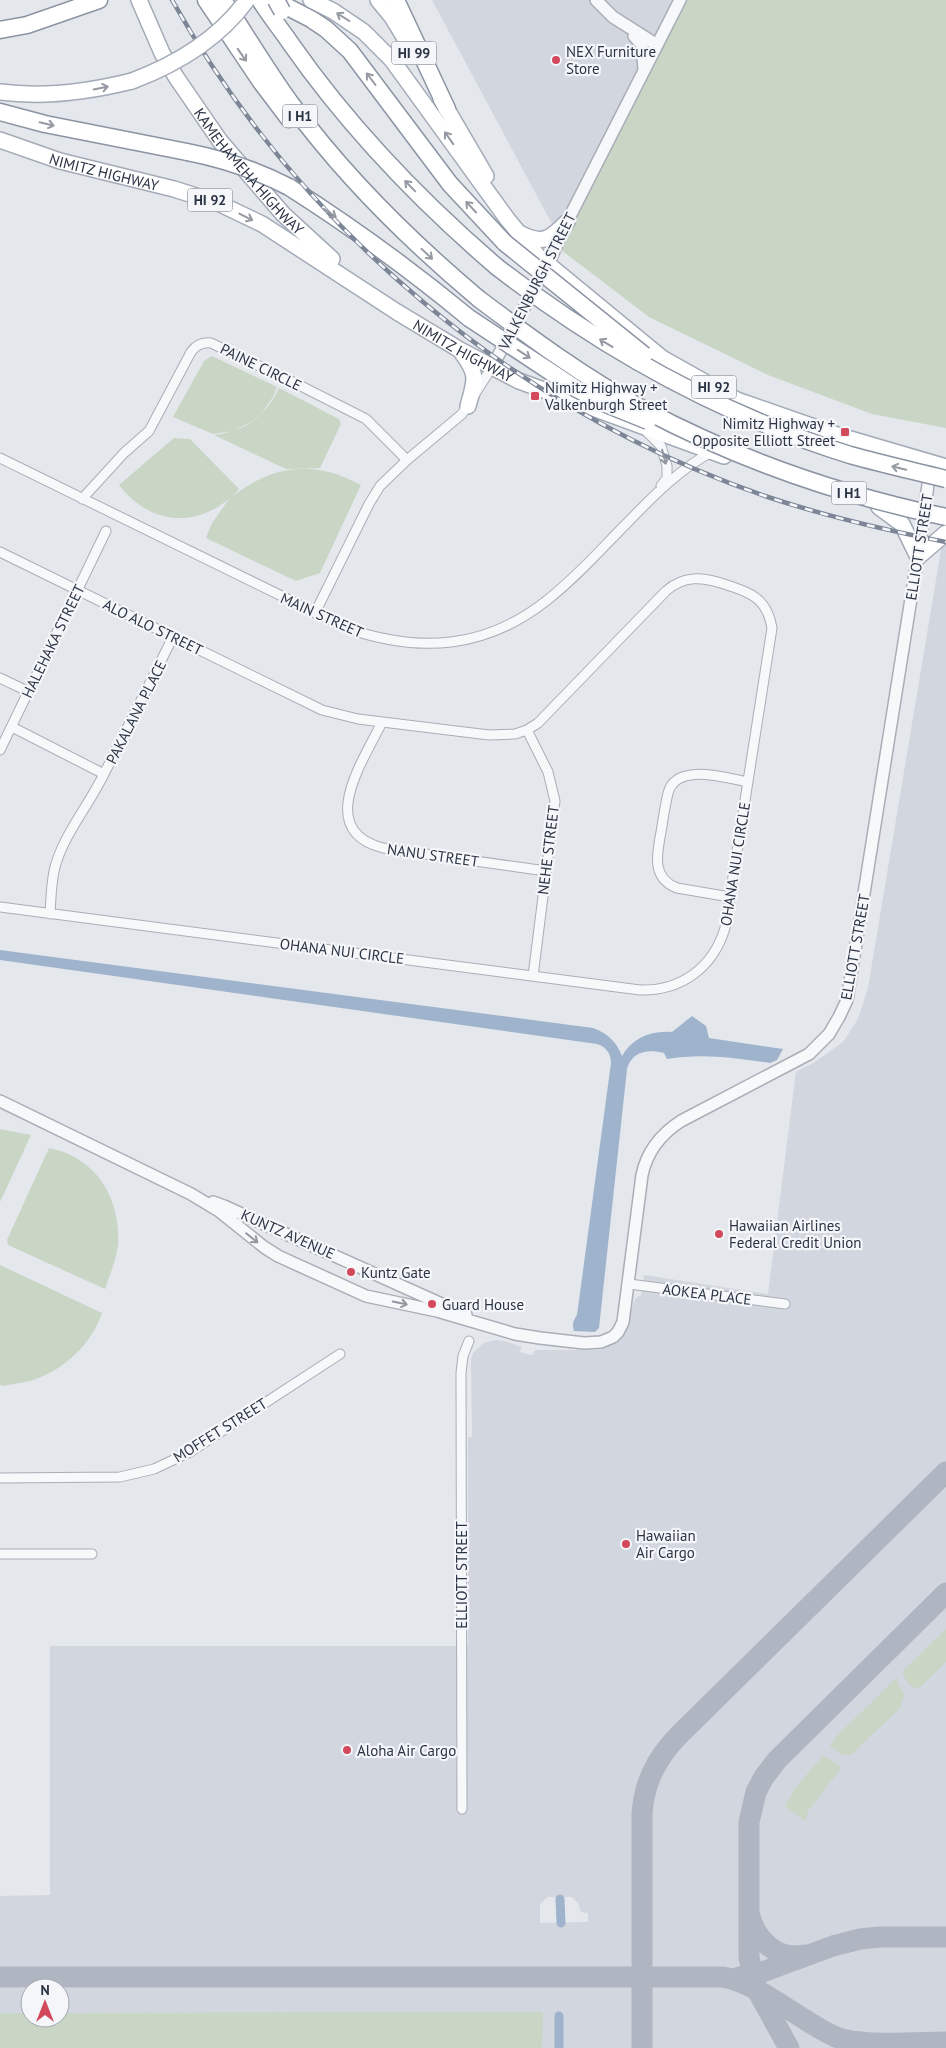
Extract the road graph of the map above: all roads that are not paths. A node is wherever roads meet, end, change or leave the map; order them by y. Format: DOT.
graph roads {
  1 [pos="79,0"];
  2 [pos="99,0"];
  3 [pos="206,0"];
  4 [pos="223,0"];
  5 [pos="312,0"];
  6 [pos="378,0"];
  7 [pos="396,0"];
  8 [pos="596,0"];
  9 [pos="680,0"];
  10 [pos="267,2"];
  11 [pos="141,3"];
  12 [pos="0,24"];
  13 [pos="629,28"];
  14 [pos="0,30"];
  15 [pos="657,45"];
  16 [pos="644,70"];
  17 [pos="0,92"];
  18 [pos="447,109"];
  19 [pos="0,112"];
  20 [pos="0,140"];
  21 [pos="508,220"];
  22 [pos="392,221"];
  23 [pos="567,222"];
  24 [pos="518,232"];
  25 [pos="547,265"];
  26 [pos="396,312"];
  27 [pos="460,350"];
  28 [pos="492,367"];
  29 [pos="710,401"];
  30 [pos="468,406"];
  31 [pos="638,423"];
  32 [pos="713,451"];
  33 [pos="0,458"];
  34 [pos="407,460"];
  35 [pos="755,462"];
  36 [pos="931,464"];
  37 [pos="946,467"];
  38 [pos="946,479"];
  39 [pos="653,496"];
  40 [pos="82,499"];
  41 [pos="879,508"];
  42 [pos="924,517"];
  43 [pos="946,517"];
  44 [pos="946,521"];
  45 [pos="106,531"];
  46 [pos="946,533"];
  47 [pos="0,552"];
  48 [pos="918,557"];
  49 [pos="78,590"];
  50 [pos="315,613"];
  51 [pos="173,637"];
  52 [pos="0,678"];
  53 [pos="27,691"];
  54 [pos="306,703"];
  55 [pos="382,722"];
  56 [pos="12,727"];
  57 [pos="527,730"];
  58 [pos="0,750"];
  59 [pos="104,774"];
  60 [pos="748,782"];
  61 [pos="546,871"];
  62 [pos="730,897"];
  63 [pos="0,907"];
  64 [pos="50,914"];
  65 [pos="533,976"];
  66 [pos="0,1101"];
  67 [pos="199,1198"];
  68 [pos="629,1284"];
  69 [pos="784,1304"];
  70 [pos="477,1322"];
  71 [pos="469,1341"];
  72 [pos="340,1354"];
  73 [pos="0,1478"];
  74 [pos="0,1554"];
  75 [pos="92,1554"];
  76 [pos="462,1809"];
  1 -- 12 [label="main road"];
  2 -- 14 [label="highway"];
  3 -- 22 [label="highway, one-way"];
  4 -- 22 [label="highway, I H1"];
  21 -- 5 [label="main road, HI 92, one-way"];
  6 -- 18 [label="main road, HI 99"];
  7 -- 18 [label="highway"];
  8 -- 13 [label="street"];
  9 -- 15 [label="street, VALKENBURGH STREET"];
  17 -- 10 [label="main road, one-way, bridge"];
  29 -- 10 [label="highway, one-way, bridge"];
  29 -- 10 [label="highway, I H1, one-way, bridge"];
  11 -- 26 [label="main road, KAMEHAMEHA HIGHWAY"];
  13 -- 15 [label="street"];
  13 -- 16 [label="street"];
  15 -- 16 [label="street, VALKENBURGH STREET"];
  16 -- 23 [label="street, VALKENBURGH STREET"];
  18 -- 21 [label="main road, HI 99"];
  19 -- 35 [label="highway, one-way, bridge"];
  20 -- 26 [label="main road, NIMITZ HIGHWAY / HI 92, one-way"];
  21 -- 24 [label="main road, HI 92"];
  22 -- 35 [label="highway, I H1, one-way, bridge"];
  23 -- 24 [label="main road"];
  23 -- 25 [label="street, VALKENBURGH STREET"];
  24 -- 25 [label="main road, HI 92"];
  25 -- 28 [label="street, VALKENBURGH STREET"];
  25 -- 36 [label="main road, HI 92"];
  26 -- 27 [label="main road, NIMITZ HIGHWAY / HI 92"];
  27 -- 28 [label="main road, NIMITZ HIGHWAY / HI 92"];
  27 -- 30 [label="main road"];
  28 -- 30 [label="street, VALKENBURGH STREET"];
  28 -- 31 [label="main road, NIMITZ HIGHWAY / HI 92"];
  38 -- 29 [label="highway, I H1, one-way, bridge"];
  30 -- 34 [label="street, VALKENBURGH STREET"];
  31 -- 32 [label="main road, NIMITZ HIGHWAY / HI 92"];
  31 -- 39 [label="street, MAIN STREET, one-way"];
  32 -- 39 [label="street, MAIN STREET"];
  32 -- 41 [label="main road, NIMITZ HIGHWAY / HI 92"];
  33 -- 40 [label="street, MAIN STREET"];
  34 -- 40 [label="street, PAINE CIRCLE"];
  34 -- 50 [label="street, VALKENBURGH STREET"];
  35 -- 43 [label="highway, I H1, bridge"];
  36 -- 37 [label="main road, HI 92"];
  36 -- 42 [label="street, ELLIOTT STREET"];
  39 -- 50 [label="street, MAIN STREET"];
  40 -- 50 [label="street, MAIN STREET"];
  41 -- 42 [label="main road, NIMITZ HIGHWAY / HI 92"];
  41 -- 48 [label="main road"];
  42 -- 44 [label="main road, NIMITZ HIGHWAY / HI 92"];
  42 -- 48 [label="street, ELLIOTT STREET"];
  45 -- 49 [label="street, HALEHAKA STREET"];
  46 -- 48 [label="main road"];
  47 -- 49 [label="street, ALO ALO STREET"];
  48 -- 68 [label="street, ELLIOTT STREET"];
  49 -- 51 [label="street, ALO ALO STREET"];
  49 -- 53 [label="street, HALEHAKA STREET"];
  51 -- 54 [label="street, ALO ALO STREET"];
  51 -- 59 [label="street, PAKALANA PLACE"];
  52 -- 53 [label="street"];
  53 -- 56 [label="street, HALEHAKA STREET"];
  54 -- 55 [label="street, OHANA NUI CIRCLE"];
  55 -- 57 [label="street, OHANA NUI CIRCLE"];
  55 -- 61 [label="street, NANU STREET"];
  56 -- 58 [label="street, HALEHAKA STREET"];
  56 -- 59 [label="street, PAKALANA PLACE"];
  57 -- 60 [label="street, OHANA NUI CIRCLE"];
  57 -- 61 [label="street, NEHE STREET"];
  59 -- 64 [label="street"];
  60 -- 62 [label="street, OHANA NUI CIRCLE"];
  60 -- 62 [label="street"];
  61 -- 65 [label="street, NEHE STREET"];
  62 -- 65 [label="street, OHANA NUI CIRCLE"];
  63 -- 64 [label="street, OHANA NUI CIRCLE"];
  64 -- 65 [label="street, OHANA NUI CIRCLE"];
  66 -- 67 [label="street, KUNTZ AVENUE"];
  67 -- 70 [label="street, KUNTZ AVENUE"];
  67 -- 70 [label="street, KUNTZ AVENUE, one-way"];
  68 -- 69 [label="street, AOKEA PLACE"];
  68 -- 70 [label="street, ELLIOTT STREET"];
  71 -- 76 [label="street, ELLIOTT STREET"];
  72 -- 73 [label="street, MOFFET STREET"];
  74 -- 75 [label="street"];
}
